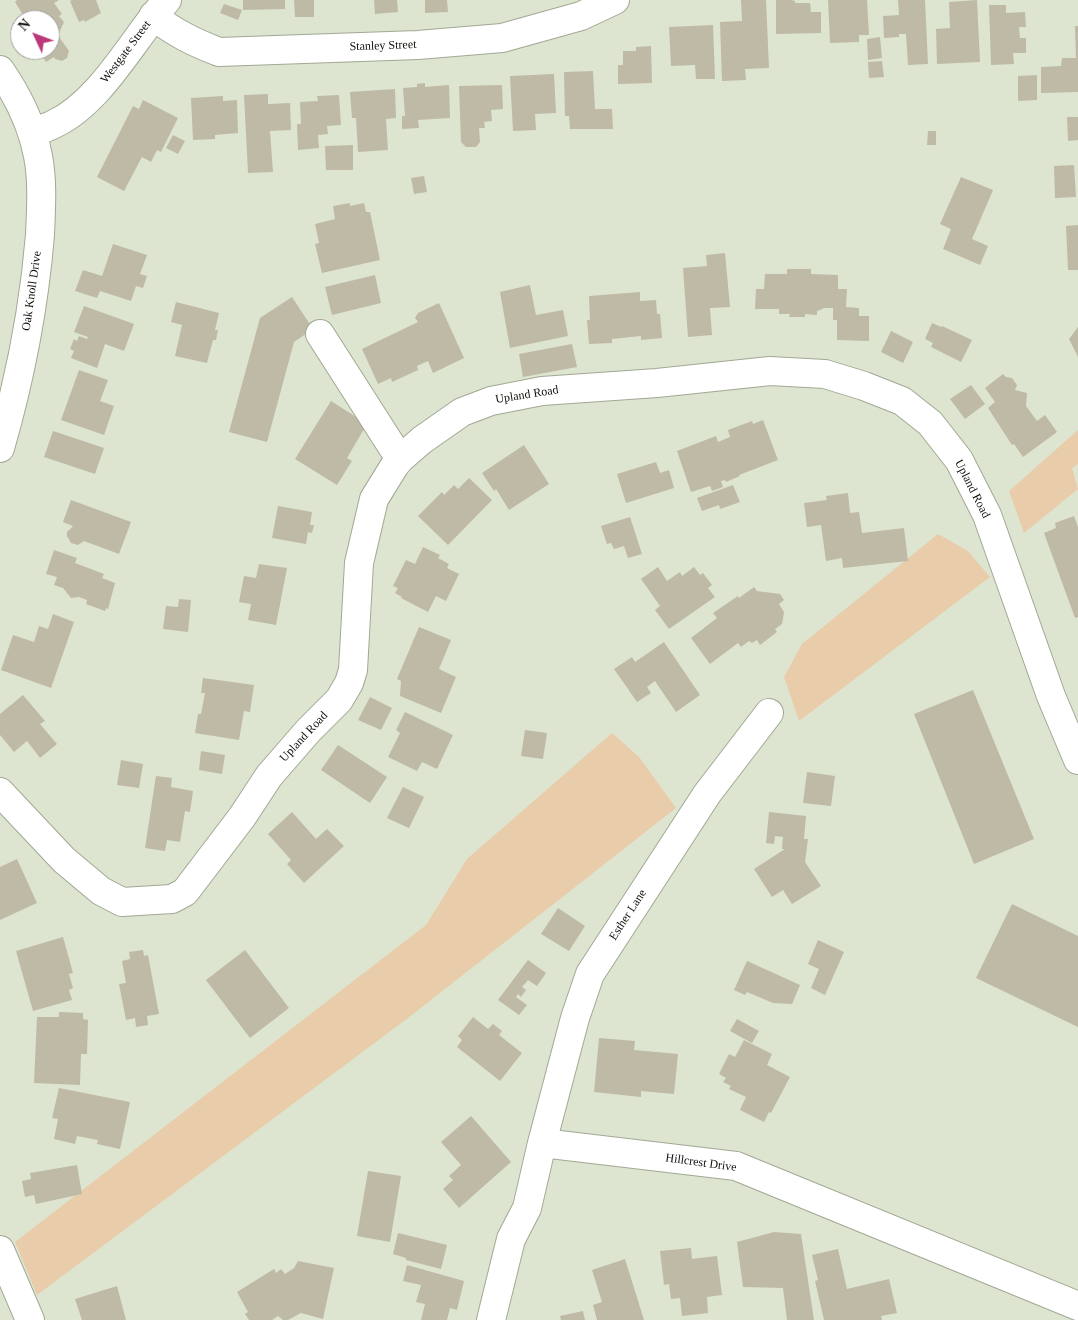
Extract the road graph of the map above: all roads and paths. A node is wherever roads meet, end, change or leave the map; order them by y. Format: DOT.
graph roads {
  1 [pos="615,0"];
  2 [pos="160,8"];
  3 [pos="0,70"];
  4 [pos="32,132"];
  5 [pos="320,334"];
  6 [pos="0,448"];
  7 [pos="400,459"];
  8 [pos="769,713"];
  9 [pos="1078,760"];
  10 [pos="0,792"];
  11 [pos="542,1143"];
  12 [pos="0,1250"];
  13 [pos="1078,1306"];
  14 [pos="30,1320"];
  15 [pos="491,1320"];
  1 -- 2 [label="street, Stanley Street"];
  2 -- 4 [label="street, Westgate Street"];
  3 -- 4 [label="street, Oak Knoll Drive"];
  4 -- 6 [label="street, Oak Knoll Drive"];
  5 -- 7 [label="street"];
  7 -- 9 [label="street, Upland Road"];
  7 -- 10 [label="street, Upland Road"];
  8 -- 11 [label="street, Esther Lane"];
  11 -- 13 [label="street, Hillcrest Drive"];
  11 -- 15 [label="street"];
  12 -- 14 [label="street"];
}
